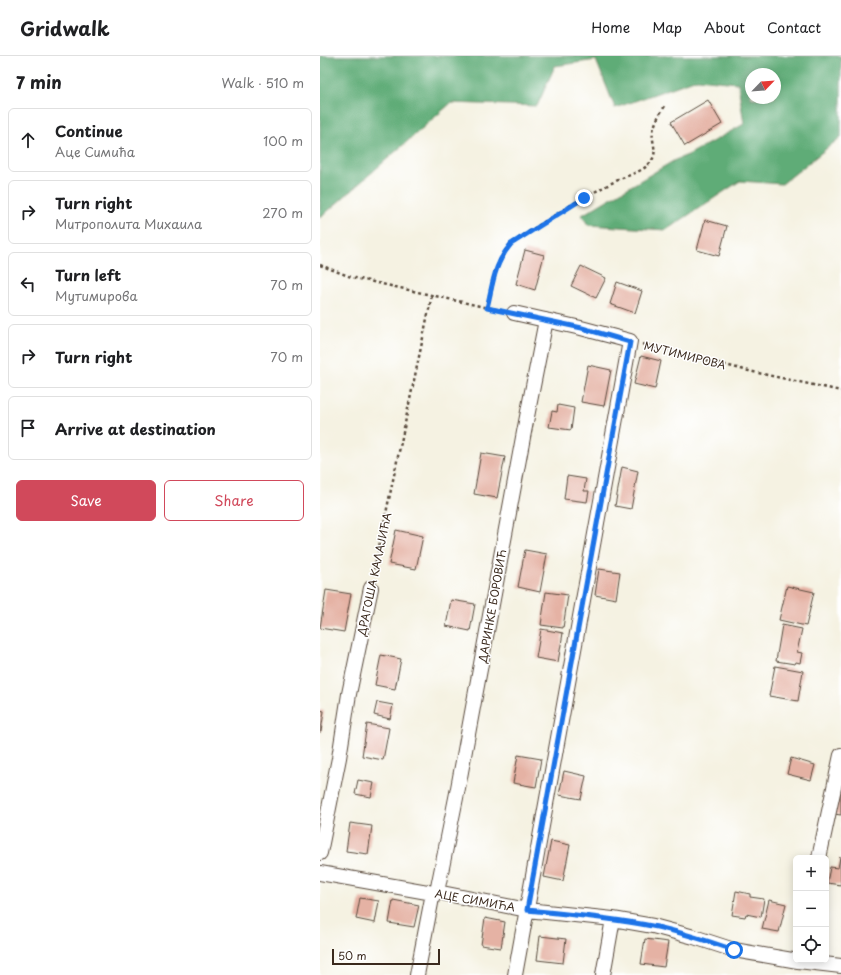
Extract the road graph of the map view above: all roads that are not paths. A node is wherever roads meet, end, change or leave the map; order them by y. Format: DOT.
graph roads {
  1 [pos="514,313"];
  2 [pos="546,320"];
  3 [pos="371,588"];
  4 [pos="841,755"];
  5 [pos="320,853"];
  6 [pos="820,855"];
  7 [pos="320,873"];
  8 [pos="435,893"];
  9 [pos="527,910"];
  10 [pos="613,919"];
  11 [pos="793,960"];
  12 [pos="815,963"];
  13 [pos="841,966"];
  14 [pos="417,975"];
  15 [pos="515,975"];
  16 [pos="603,975"];
  1 -- 2 [label="street, МУТИМИРОВА"];
  2 -- 8 [label="street, ДАРИНКЕ БОРОВИЋ"];
  2 -- 9 [label="street, МУТИМИРОВА"];
  3 -- 5 [label="street, ДРАГОША КАЛАЈИЋА"];
  4 -- 6 [label="street"];
  7 -- 8 [label="street, АЦЕ СИМИЋА"];
  8 -- 9 [label="street, АЦЕ СИМИЋА"];
  8 -- 14 [label="street, ДАРИНКЕ БОРОВИЋ"];
  9 -- 10 [label="street, АЦЕ СИМИЋА"];
  9 -- 15 [label="street"];
  10 -- 11 [label="street, АЦЕ СИМИЋА"];
  10 -- 16 [label="street"];
  12 -- 13 [label="street, АЦЕ СИМИЋА"];
}
